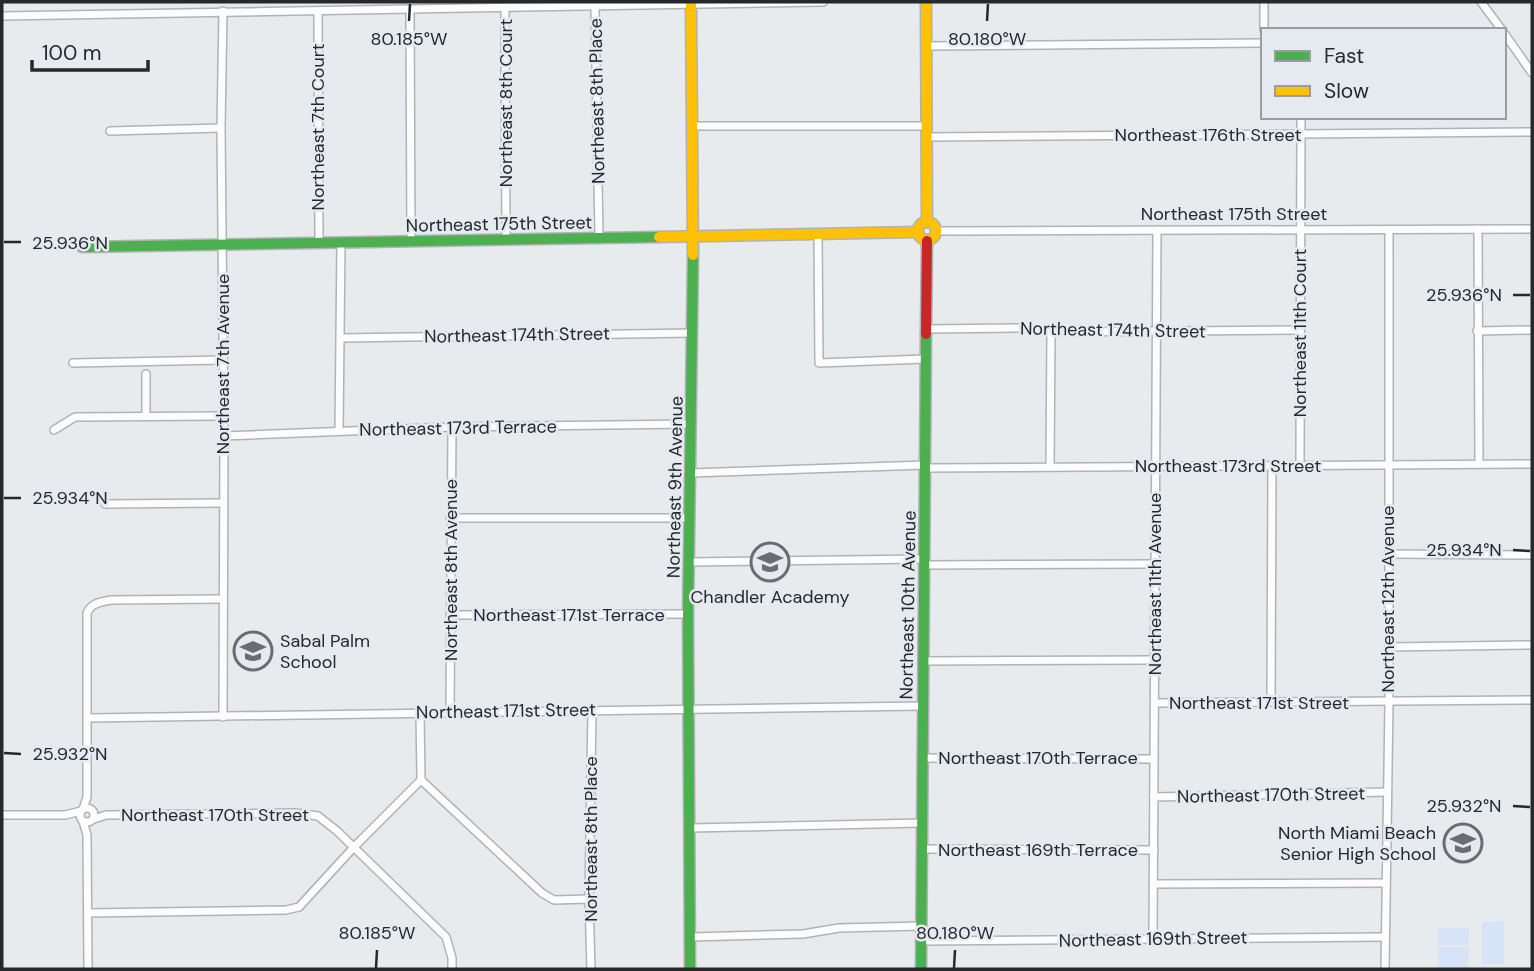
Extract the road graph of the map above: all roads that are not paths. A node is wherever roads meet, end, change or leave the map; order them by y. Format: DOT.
graph roads {
  1 [pos="823,2"];
  2 [pos="926,2"];
  3 [pos="1265,2"];
  4 [pos="1481,2"];
  5 [pos="748,3"];
  6 [pos="691,5"];
  7 [pos="458,6"];
  8 [pos="595,6"];
  9 [pos="505,8"];
  10 [pos="410,10"];
  11 [pos="223,11"];
  12 [pos="318,12"];
  13 [pos="2,16"];
  14 [pos="1264,28"];
  15 [pos="1500,28"];
  16 [pos="1507,41"];
  17 [pos="1261,43"];
  18 [pos="927,46"];
  19 [pos="1532,74"];
  20 [pos="1301,119"];
  21 [pos="693,126"];
  22 [pos="221,128"];
  23 [pos="110,131"];
  24 [pos="927,131"];
  25 [pos="1532,132"];
  26 [pos="1301,134"];
  27 [pos="927,222"];
  28 [pos="1478,229"];
  29 [pos="1532,229"];
  30 [pos="1157,230"];
  31 [pos="1300,230"];
  32 [pos="1389,230"];
  33 [pos="917,232"];
  34 [pos="936,232"];
  35 [pos="818,234"];
  36 [pos="691,236"];
  37 [pos="599,238"];
  38 [pos="506,240"];
  39 [pos="926,241"];
  40 [pos="319,242"];
  41 [pos="341,242"];
  42 [pos="411,242"];
  43 [pos="223,245"];
  44 [pos="82,247"];
  45 [pos="926,329"];
  46 [pos="1300,330"];
  47 [pos="1532,330"];
  48 [pos="1477,331"];
  49 [pos="1051,332"];
  50 [pos="1157,332"];
  51 [pos="693,333"];
  52 [pos="341,338"];
  53 [pos="925,359"];
  54 [pos="223,360"];
  55 [pos="73,363"];
  56 [pos="146,374"];
  57 [pos="223,415"];
  58 [pos="146,416"];
  59 [pos="691,424"];
  60 [pos="452,427"];
  61 [pos="54,430"];
  62 [pos="338,431"];
  63 [pos="224,436"];
  64 [pos="1479,464"];
  65 [pos="1532,464"];
  66 [pos="1300,465"];
  67 [pos="1387,465"];
  68 [pos="1272,466"];
  69 [pos="925,467"];
  70 [pos="1050,467"];
  71 [pos="1156,467"];
  72 [pos="691,473"];
  73 [pos="222,503"];
  74 [pos="105,504"];
  75 [pos="690,518"];
  76 [pos="450,519"];
  77 [pos="1389,554"];
  78 [pos="1532,555"];
  79 [pos="689,562"];
  80 [pos="924,562"];
  81 [pos="1155,564"];
  82 [pos="222,599"];
  83 [pos="688,614"];
  84 [pos="450,615"];
  85 [pos="1532,645"];
  86 [pos="1389,647"];
  87 [pos="1155,660"];
  88 [pos="923,661"];
  89 [pos="1271,701"];
  90 [pos="1532,701"];
  91 [pos="1389,702"];
  92 [pos="1155,703"];
  93 [pos="923,706"];
  94 [pos="690,709"];
  95 [pos="592,710"];
  96 [pos="450,712"];
  97 [pos="421,713"];
  98 [pos="223,716"];
  99 [pos="89,719"];
  100 [pos="922,758"];
  101 [pos="1154,759"];
  102 [pos="421,780"];
  103 [pos="1387,792"];
  104 [pos="87,797"];
  105 [pos="1154,797"];
  106 [pos="2,815"];
  107 [pos="82,815"];
  108 [pos="93,815"];
  109 [pos="922,823"];
  110 [pos="689,828"];
  111 [pos="87,835"];
  112 [pos="354,846"];
  113 [pos="922,849"];
  114 [pos="1154,850"];
  115 [pos="1386,883"];
  116 [pos="1154,884"];
  117 [pos="589,899"];
  118 [pos="88,913"];
  119 [pos="921,926"];
  120 [pos="691,937"];
  121 [pos="1385,937"];
  122 [pos="1153,938"];
  123 [pos="921,941"];
  124 [pos="88,969"];
  125 [pos="452,969"];
  126 [pos="591,969"];
  127 [pos="690,969"];
  128 [pos="921,969"];
  129 [pos="1385,969"];
  1 -- 5 [label="street"];
  2 -- 18 [label="street"];
  3 -- 14 [label="street"];
  4 -- 15 [label="street"];
  5 -- 6 [label="street"];
  6 -- 8 [label="street"];
  6 -- 21 [label="street, Northeast 9th Avenue"];
  7 -- 9 [label="street"];
  7 -- 10 [label="street"];
  8 -- 9 [label="street"];
  8 -- 37 [label="street, Northeast 8th Place"];
  9 -- 38 [label="street, Northeast 8th Court"];
  10 -- 12 [label="street"];
  10 -- 42 [label="street"];
  11 -- 12 [label="street"];
  11 -- 13 [label="street"];
  11 -- 22 [label="street, Northeast 7th Avenue"];
  12 -- 40 [label="street, Northeast 7th Court"];
  16 -- 19 [label="street"];
  17 -- 18 [label="street"];
  18 -- 24 [label="street"];
  20 -- 26 [label="street, Northeast 11th Court"];
  21 -- 24 [label="street, Northeast 176th Street"];
  21 -- 36 [label="street, Northeast 9th Avenue"];
  22 -- 23 [label="street"];
  22 -- 43 [label="street, Northeast 7th Avenue"];
  24 -- 26 [label="street, Northeast 176th Street"];
  24 -- 27 [label="street"];
  25 -- 26 [label="street, Northeast 176th Street"];
  26 -- 31 [label="street, Northeast 11th Court"];
  27 -- 33 [label="street"];
  27 -- 34 [label="street"];
  28 -- 29 [label="street, Northeast 175th Street"];
  28 -- 32 [label="street, Northeast 175th Street"];
  28 -- 48 [label="street"];
  30 -- 31 [label="street, Northeast 175th Street"];
  30 -- 34 [label="street, Northeast 175th Street"];
  30 -- 50 [label="street, Northeast 11th Avenue"];
  31 -- 32 [label="street, Northeast 175th Street"];
  31 -- 46 [label="street, Northeast 11th Court"];
  32 -- 67 [label="street, Northeast 12th Avenue"];
  33 -- 35 [label="street, Northeast 175th Street"];
  33 -- 39 [label="street"];
  34 -- 39 [label="street"];
  35 -- 36 [label="street, Northeast 175th Street"];
  35 -- 53 [label="street"];
  36 -- 37 [label="street, Northeast 175th Street"];
  36 -- 51 [label="street, Northeast 9th Avenue"];
  37 -- 38 [label="street, Northeast 175th Street"];
  38 -- 42 [label="street, Northeast 175th Street"];
  39 -- 45 [label="street, Northeast 10th Avenue"];
  40 -- 41 [label="street, Northeast 175th Street"];
  40 -- 43 [label="street, Northeast 175th Street"];
  41 -- 42 [label="street, Northeast 175th Street"];
  41 -- 52 [label="street"];
  43 -- 44 [label="street, Northeast 175th Street"];
  43 -- 54 [label="street, Northeast 7th Avenue"];
  45 -- 49 [label="street, Northeast 174th Street"];
  45 -- 53 [label="street, Northeast 10th Avenue"];
  46 -- 50 [label="street, Northeast 174th Street"];
  46 -- 66 [label="street, Northeast 11th Court"];
  47 -- 48 [label="street"];
  48 -- 64 [label="street"];
  49 -- 50 [label="street, Northeast 174th Street"];
  49 -- 70 [label="street"];
  50 -- 71 [label="street, Northeast 11th Avenue"];
  51 -- 52 [label="street, Northeast 174th Street"];
  51 -- 59 [label="street, Northeast 9th Avenue"];
  52 -- 62 [label="street"];
  53 -- 69 [label="street, Northeast 10th Avenue"];
  54 -- 55 [label="street"];
  54 -- 57 [label="street, Northeast 7th Avenue"];
  56 -- 58 [label="street"];
  57 -- 58 [label="street"];
  57 -- 63 [label="street, Northeast 7th Avenue"];
  58 -- 61 [label="street"];
  59 -- 60 [label="street, Northeast 173rd Terrace"];
  59 -- 72 [label="street, Northeast 9th Avenue"];
  60 -- 62 [label="street, Northeast 173rd Terrace"];
  60 -- 76 [label="street, Northeast 8th Avenue"];
  62 -- 63 [label="street, Northeast 173rd Terrace"];
  63 -- 73 [label="street, Northeast 7th Avenue"];
  64 -- 65 [label="street, Northeast 173rd Street"];
  64 -- 67 [label="street, Northeast 173rd Street"];
  66 -- 67 [label="street, Northeast 173rd Street"];
  66 -- 68 [label="street, Northeast 173rd Street"];
  67 -- 77 [label="street, Northeast 12th Avenue"];
  68 -- 71 [label="street, Northeast 173rd Street"];
  68 -- 89 [label="street"];
  69 -- 70 [label="street, Northeast 173rd Street"];
  69 -- 72 [label="street, Northeast 173rd Street"];
  69 -- 80 [label="street, Northeast 10th Avenue"];
  70 -- 71 [label="street, Northeast 173rd Street"];
  71 -- 81 [label="street, Northeast 11th Avenue"];
  72 -- 75 [label="street, Northeast 9th Avenue"];
  73 -- 74 [label="street"];
  73 -- 82 [label="street, Northeast 7th Avenue"];
  75 -- 76 [label="street"];
  75 -- 79 [label="street, Northeast 9th Avenue"];
  76 -- 84 [label="street, Northeast 8th Avenue"];
  77 -- 78 [label="street"];
  77 -- 86 [label="street, Northeast 12th Avenue"];
  79 -- 80 [label="street"];
  79 -- 83 [label="street, Northeast 9th Avenue"];
  80 -- 81 [label="street"];
  80 -- 88 [label="street, Northeast 10th Avenue"];
  81 -- 87 [label="street, Northeast 11th Avenue"];
  82 -- 98 [label="street, Northeast 7th Avenue"];
  82 -- 99 [label="street"];
  83 -- 84 [label="street, Northeast 171st Terrace"];
  83 -- 94 [label="street, Northeast 9th Avenue"];
  84 -- 96 [label="street, Northeast 8th Avenue"];
  85 -- 86 [label="street"];
  86 -- 91 [label="street, Northeast 12th Avenue"];
  87 -- 88 [label="street"];
  87 -- 92 [label="street, Northeast 11th Avenue"];
  88 -- 93 [label="street, Northeast 10th Avenue"];
  89 -- 91 [label="street, Northeast 171st Street"];
  89 -- 92 [label="street, Northeast 171st Street"];
  90 -- 91 [label="street, Northeast 171st Street"];
  91 -- 103 [label="street, Northeast 12th Avenue"];
  92 -- 101 [label="street, Northeast 11th Avenue"];
  93 -- 94 [label="street, Northeast 171st Street"];
  93 -- 100 [label="street, Northeast 10th Avenue"];
  94 -- 95 [label="street, Northeast 171st Street"];
  94 -- 110 [label="street, Northeast 9th Avenue"];
  95 -- 96 [label="street, Northeast 171st Street"];
  95 -- 117 [label="street, Northeast 8th Place"];
  96 -- 97 [label="street, Northeast 171st Street"];
  97 -- 98 [label="street, Northeast 171st Street"];
  97 -- 102 [label="street"];
  98 -- 99 [label="street, Northeast 171st Street"];
  99 -- 104 [label="street"];
  100 -- 101 [label="street, Northeast 170th Terrace"];
  100 -- 109 [label="street, Northeast 10th Avenue"];
  101 -- 105 [label="street, Northeast 11th Avenue"];
  102 -- 112 [label="street"];
  102 -- 117 [label="street"];
  103 -- 105 [label="street, Northeast 170th Street"];
  103 -- 115 [label="street, Northeast 12th Avenue"];
  104 -- 107 [label="street"];
  104 -- 108 [label="street"];
  105 -- 114 [label="street, Northeast 11th Avenue"];
  106 -- 107 [label="street"];
  107 -- 108 [label="street"];
  107 -- 108 [label="street"];
  107 -- 111 [label="street"];
  108 -- 111 [label="street"];
  108 -- 112 [label="street, Northeast 170th Street"];
  109 -- 110 [label="street"];
  109 -- 113 [label="street, Northeast 10th Avenue"];
  110 -- 120 [label="street, Northeast 9th Avenue"];
  111 -- 118 [label="street"];
  112 -- 118 [label="street"];
  112 -- 125 [label="street"];
  113 -- 114 [label="street, Northeast 169th Terrace"];
  113 -- 119 [label="street, Northeast 10th Avenue"];
  114 -- 116 [label="street, Northeast 11th Avenue"];
  115 -- 116 [label="street"];
  115 -- 121 [label="street, Northeast 12th Avenue"];
  116 -- 122 [label="street, Northeast 11th Avenue"];
  117 -- 126 [label="street, Northeast 8th Place"];
  118 -- 124 [label="street"];
  119 -- 120 [label="street"];
  119 -- 123 [label="street, Northeast 10th Avenue"];
  120 -- 127 [label="street, Northeast 9th Avenue"];
  121 -- 122 [label="street, Northeast 169th Street"];
  121 -- 129 [label="street, Northeast 12th Avenue"];
  122 -- 123 [label="street, Northeast 169th Street"];
  123 -- 128 [label="street, Northeast 10th Avenue"];
}
